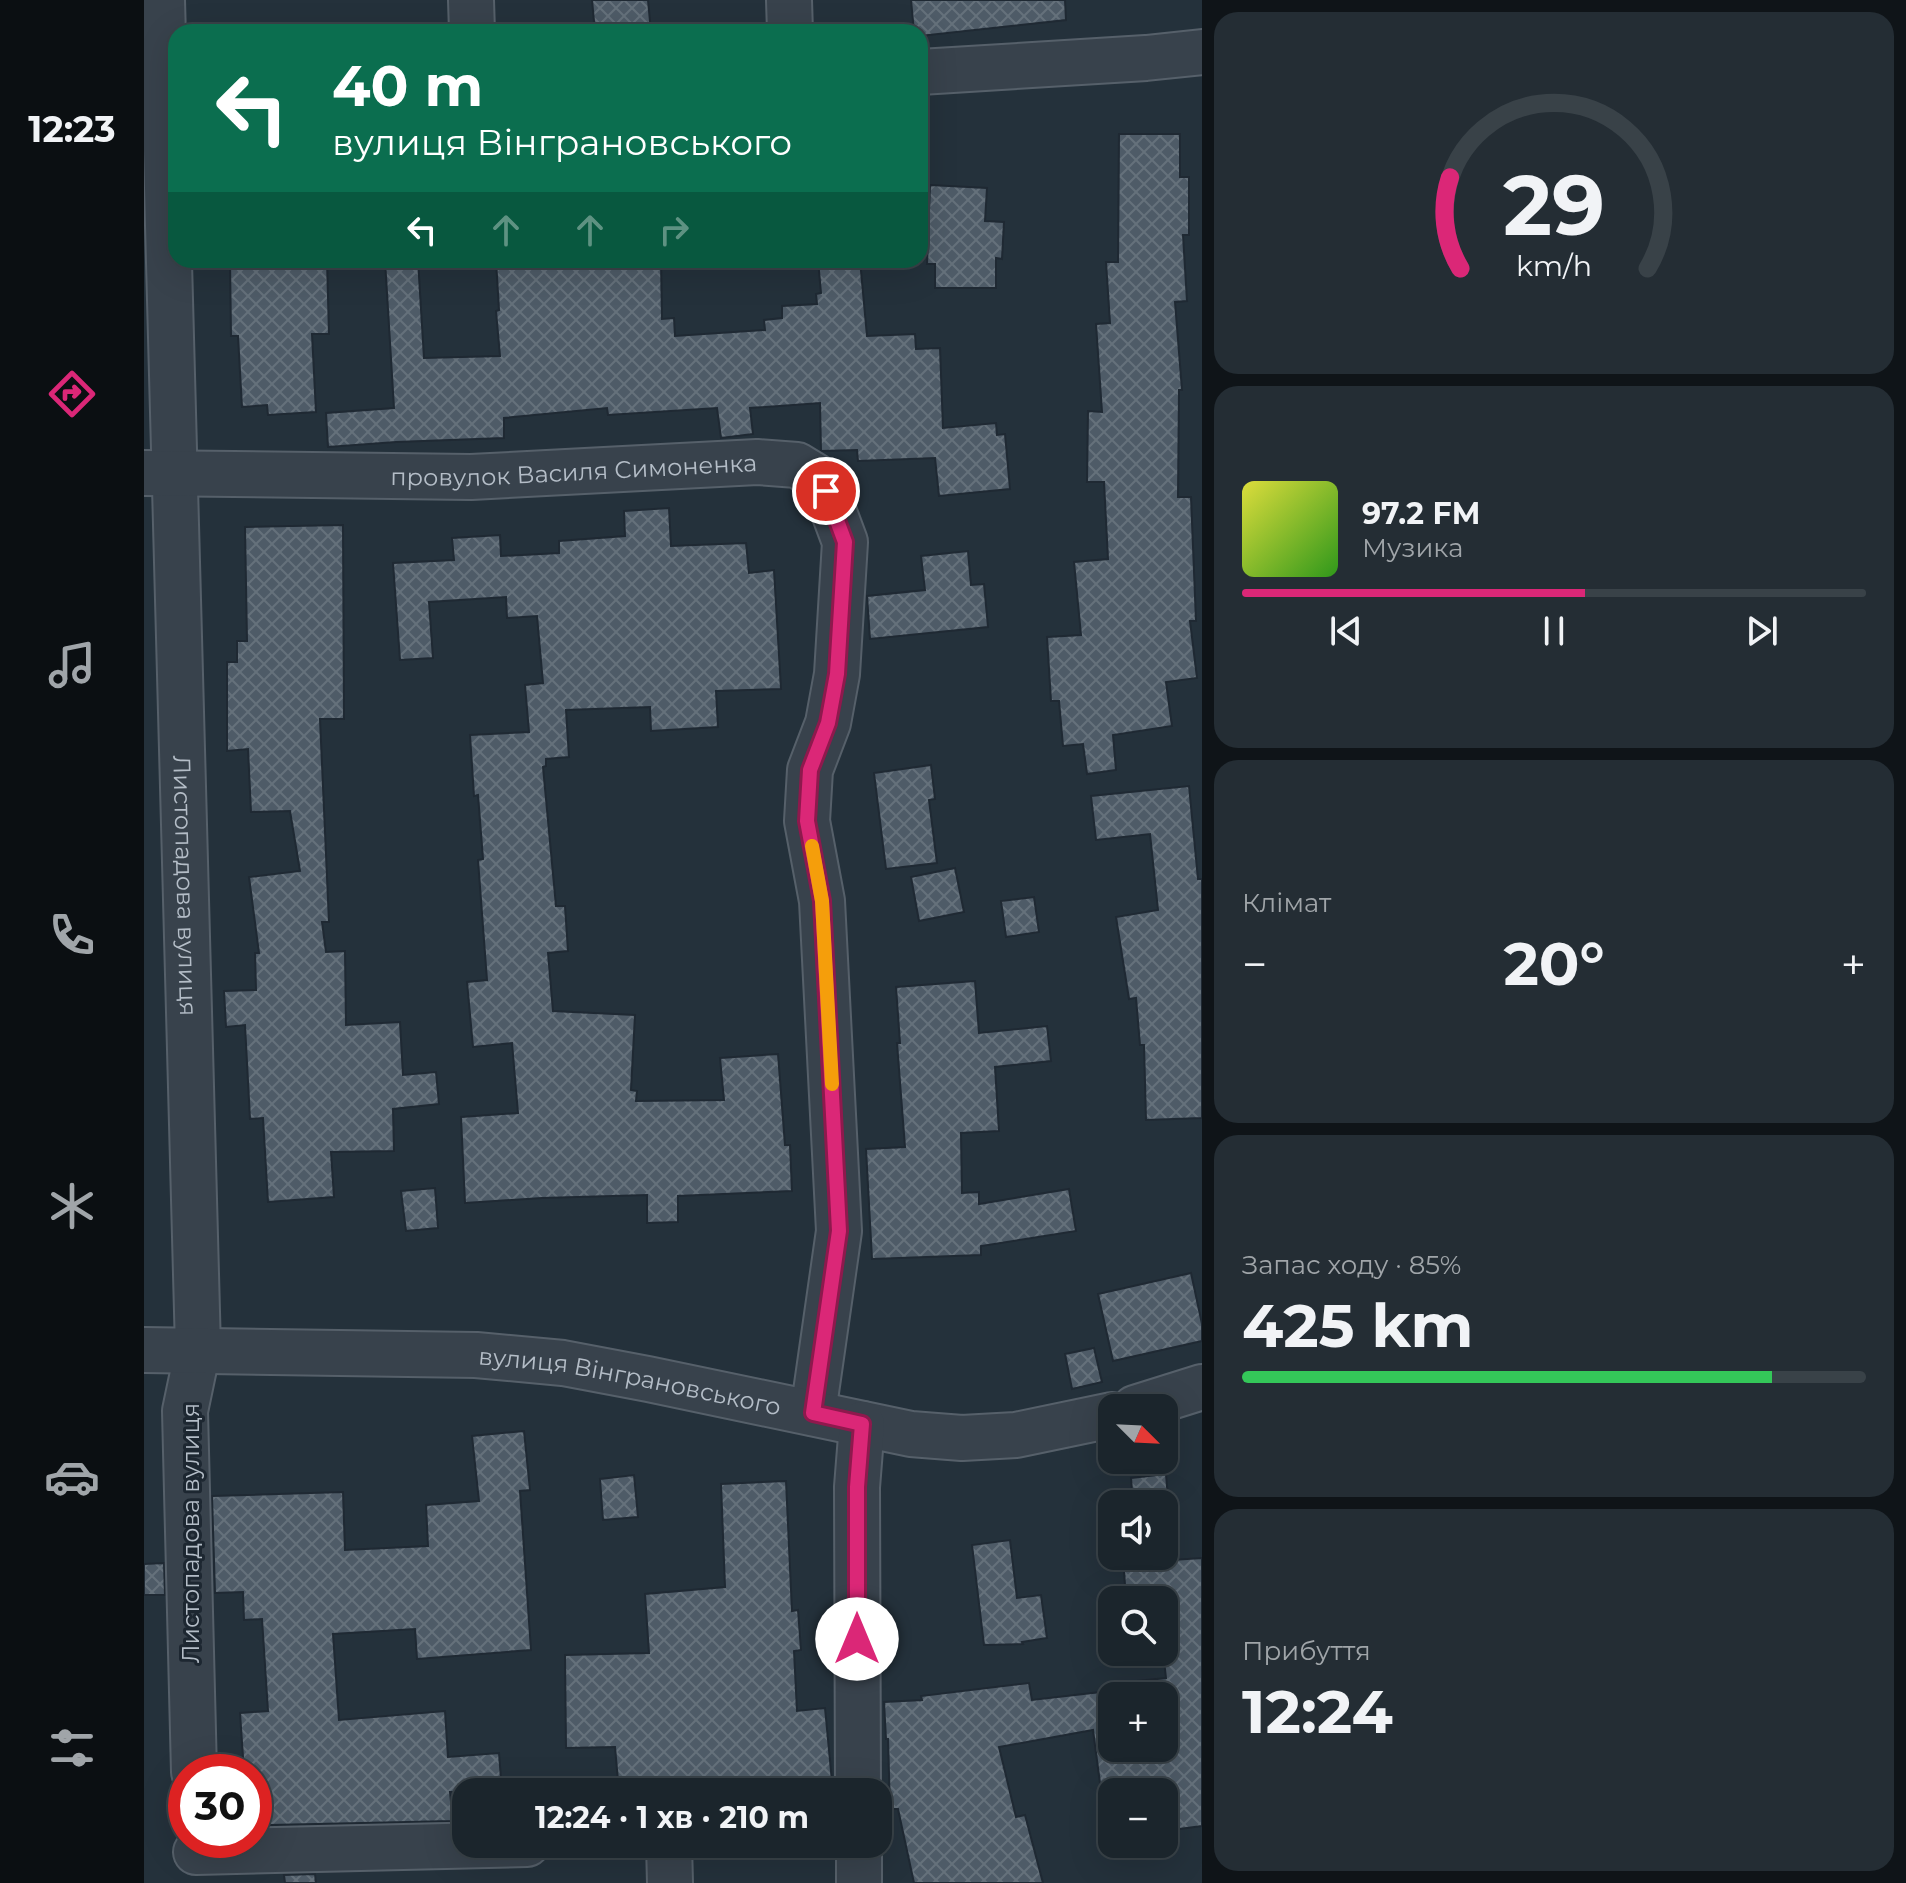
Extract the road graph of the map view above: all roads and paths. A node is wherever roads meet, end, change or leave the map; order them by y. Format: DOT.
graph roads {
  1 [pos="162,0"];
  2 [pos="471,0"];
  3 [pos="789,0"];
  4 [pos="472,24"];
  5 [pos="790,24"];
  6 [pos="1202,52"];
  7 [pos="928,72"];
  8 [pos="162,88"];
  9 [pos="160,473"];
  10 [pos="198,1349"];
  11 [pos="144,1350"];
  12 [pos="1202,1387"];
  13 [pos="1178,1395"];
  14 [pos="813,1413"];
  15 [pos="1098,1418"];
  16 [pos="862,1424"];
  17 [pos="194,1754"];
  18 [pos="858,1778"];
  19 [pos="452,1847"];
  20 [pos="272,1855"];
  21 [pos="669,1858"];
  22 [pos="859,1858"];
  23 [pos="670,1883"];
  24 [pos="859,1883"];
  1 -- 8 [label="street, Листопадова вулиця"];
  2 -- 4 [label="street"];
  3 -- 5 [label="street"];
  6 -- 7 [label="street"];
  8 -- 9 [label="street, Листопадова вулиця"];
  9 -- 10 [label="street, Листопадова вулиця"];
  9 -- 14 [label="street, провулок Василя Симоненка"];
  10 -- 11 [label="street, вулиця Вінграновського"];
  10 -- 14 [label="street, вулиця Вінграновського"];
  10 -- 17 [label="street, Листопадова вулиця"];
  12 -- 13 [label="street"];
  14 -- 16 [label="street, вулиця Вінграновського"];
  15 -- 16 [label="street, вулиця Вінграновського"];
  16 -- 18 [label="street"];
  19 -- 20 [label="street"];
  21 -- 23 [label="street"];
  22 -- 24 [label="street"];
}
